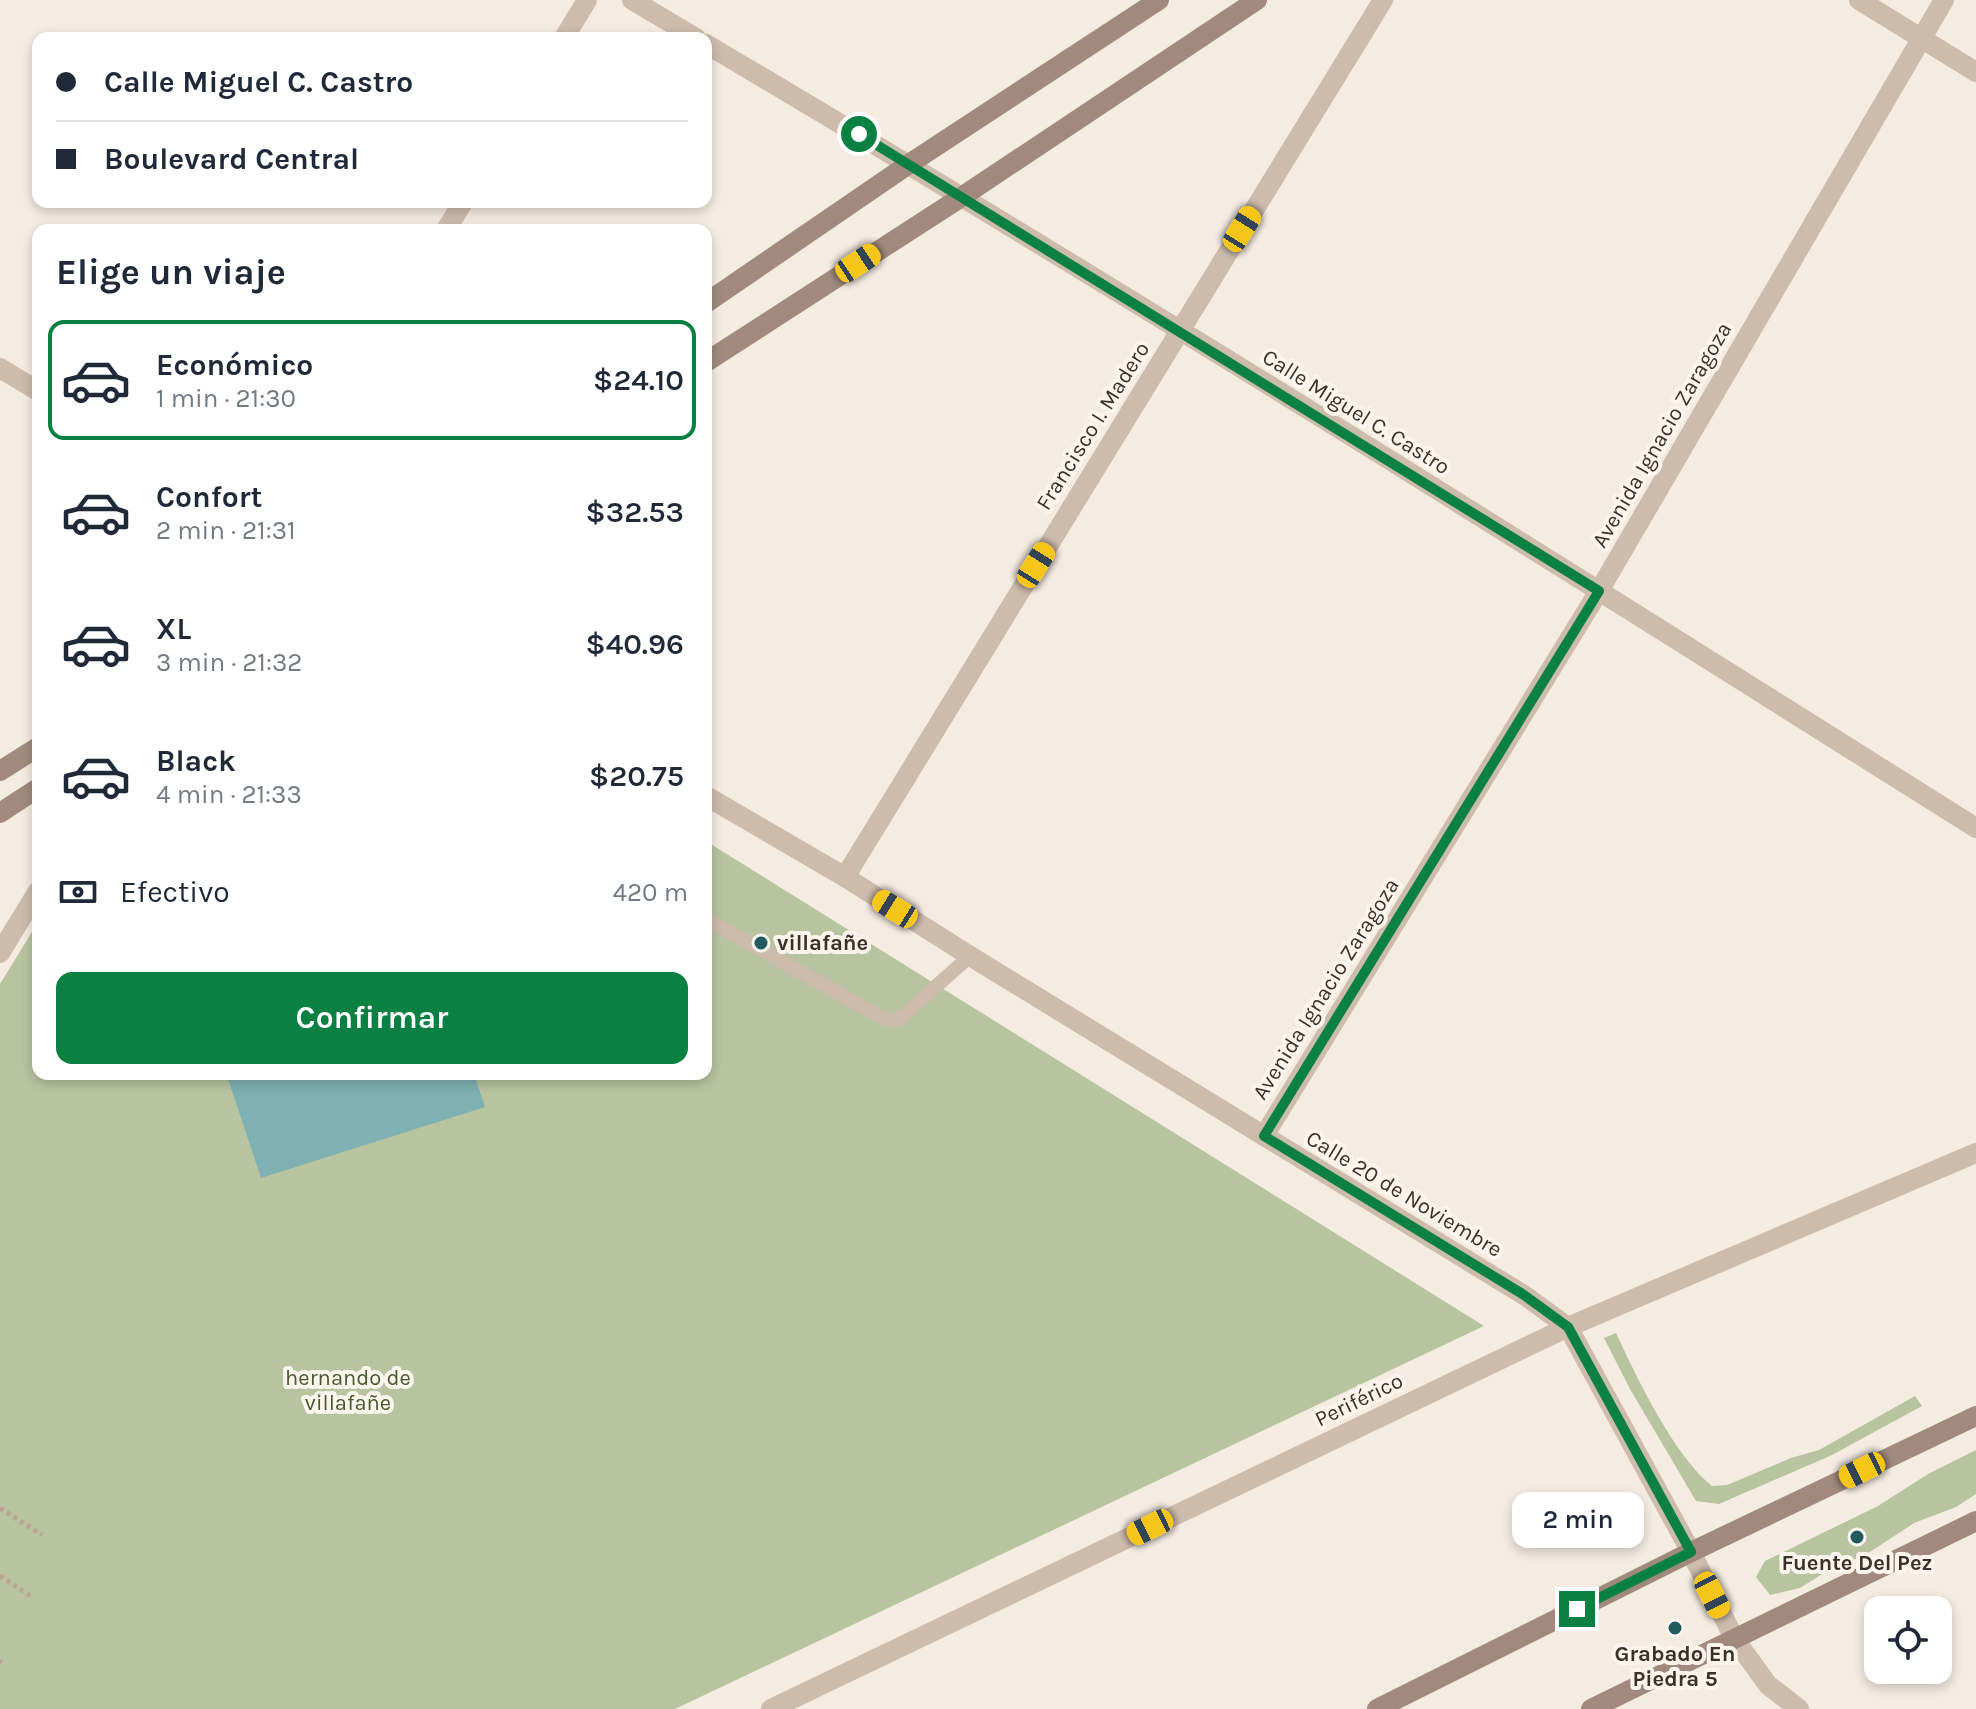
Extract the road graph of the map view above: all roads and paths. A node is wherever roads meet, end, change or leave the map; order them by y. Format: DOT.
graph roads {
  1 [pos="587,0"];
  2 [pos="632,0"];
  3 [pos="1159,0"];
  4 [pos="1257,0"];
  5 [pos="1383,0"];
  6 [pos="1859,0"];
  7 [pos="1944,0"];
  8 [pos="568,32"];
  9 [pos="686,32"];
  10 [pos="1920,38"];
  11 [pos="712,48"];
  12 [pos="1976,72"];
  13 [pos="909,164"];
  14 [pos="960,198"];
  15 [pos="712,299"];
  16 [pos="1180,330"];
  17 [pos="712,358"];
  18 [pos="0,368"];
  19 [pos="32,387"];
  20 [pos="1599,591"];
  21 [pos="32,751"];
  22 [pos="0,771"];
  23 [pos="32,792"];
  24 [pos="712,799"];
  25 [pos="0,813"];
  26 [pos="1976,828"];
  27 [pos="845,877"];
  28 [pos="32,901"];
  29 [pos="712,922"];
  30 [pos="0,953"];
  31 [pos="970,956"];
  32 [pos="1264,1136"];
  33 [pos="1976,1153"];
  34 [pos="1568,1327"];
  35 [pos="1976,1416"];
  36 [pos="0,1508"];
  37 [pos="1976,1521"];
  38 [pos="42,1535"];
  39 [pos="1691,1552"];
  40 [pos="0,1576"];
  41 [pos="32,1597"];
  42 [pos="1734,1638"];
  43 [pos="771,1709"];
  44 [pos="1377,1709"];
  45 [pos="1591,1709"];
  46 [pos="1799,1709"];
  1 -- 8 [label="street"];
  2 -- 9 [label="street"];
  3 -- 13 [label="street"];
  4 -- 14 [label="street"];
  5 -- 16 [label="street, Francisco I. Madero"];
  6 -- 10 [label="street"];
  7 -- 10 [label="street, Avenida Ignacio Zaragoza"];
  10 -- 12 [label="street"];
  10 -- 20 [label="street, Avenida Ignacio Zaragoza"];
  11 -- 13 [label="street, Calle Miguel C. Castro"];
  13 -- 14 [label="street, Calle Miguel C. Castro"];
  13 -- 15 [label="street"];
  14 -- 16 [label="street, Calle Miguel C. Castro"];
  14 -- 17 [label="street"];
  16 -- 20 [label="street, Calle Miguel C. Castro"];
  16 -- 27 [label="street, Francisco I. Madero"];
  18 -- 19 [label="street"];
  20 -- 26 [label="street, Calle Miguel C. Castro"];
  20 -- 32 [label="street, Avenida Ignacio Zaragoza"];
  21 -- 22 [label="street"];
  23 -- 25 [label="street"];
  24 -- 27 [label="street, Calle 20 de Noviembre"];
  27 -- 31 [label="street, Calle 20 de Noviembre"];
  28 -- 30 [label="street"];
  29 -- 31 [label="lane"];
  31 -- 32 [label="street, Calle 20 de Noviembre"];
  32 -- 34 [label="street, Calle 20 de Noviembre"];
  33 -- 34 [label="street, Periférico"];
  34 -- 39 [label="street, Calle 20 de Noviembre"];
  34 -- 43 [label="street, Periférico"];
  35 -- 39 [label="street"];
  36 -- 38 [label="path"];
  37 -- 42 [label="street"];
  39 -- 42 [label="street, Calle 20 de Noviembre"];
  39 -- 44 [label="street"];
  40 -- 41 [label="path"];
  42 -- 45 [label="street"];
  42 -- 46 [label="street, Calle 20 de Noviembre"];
}
